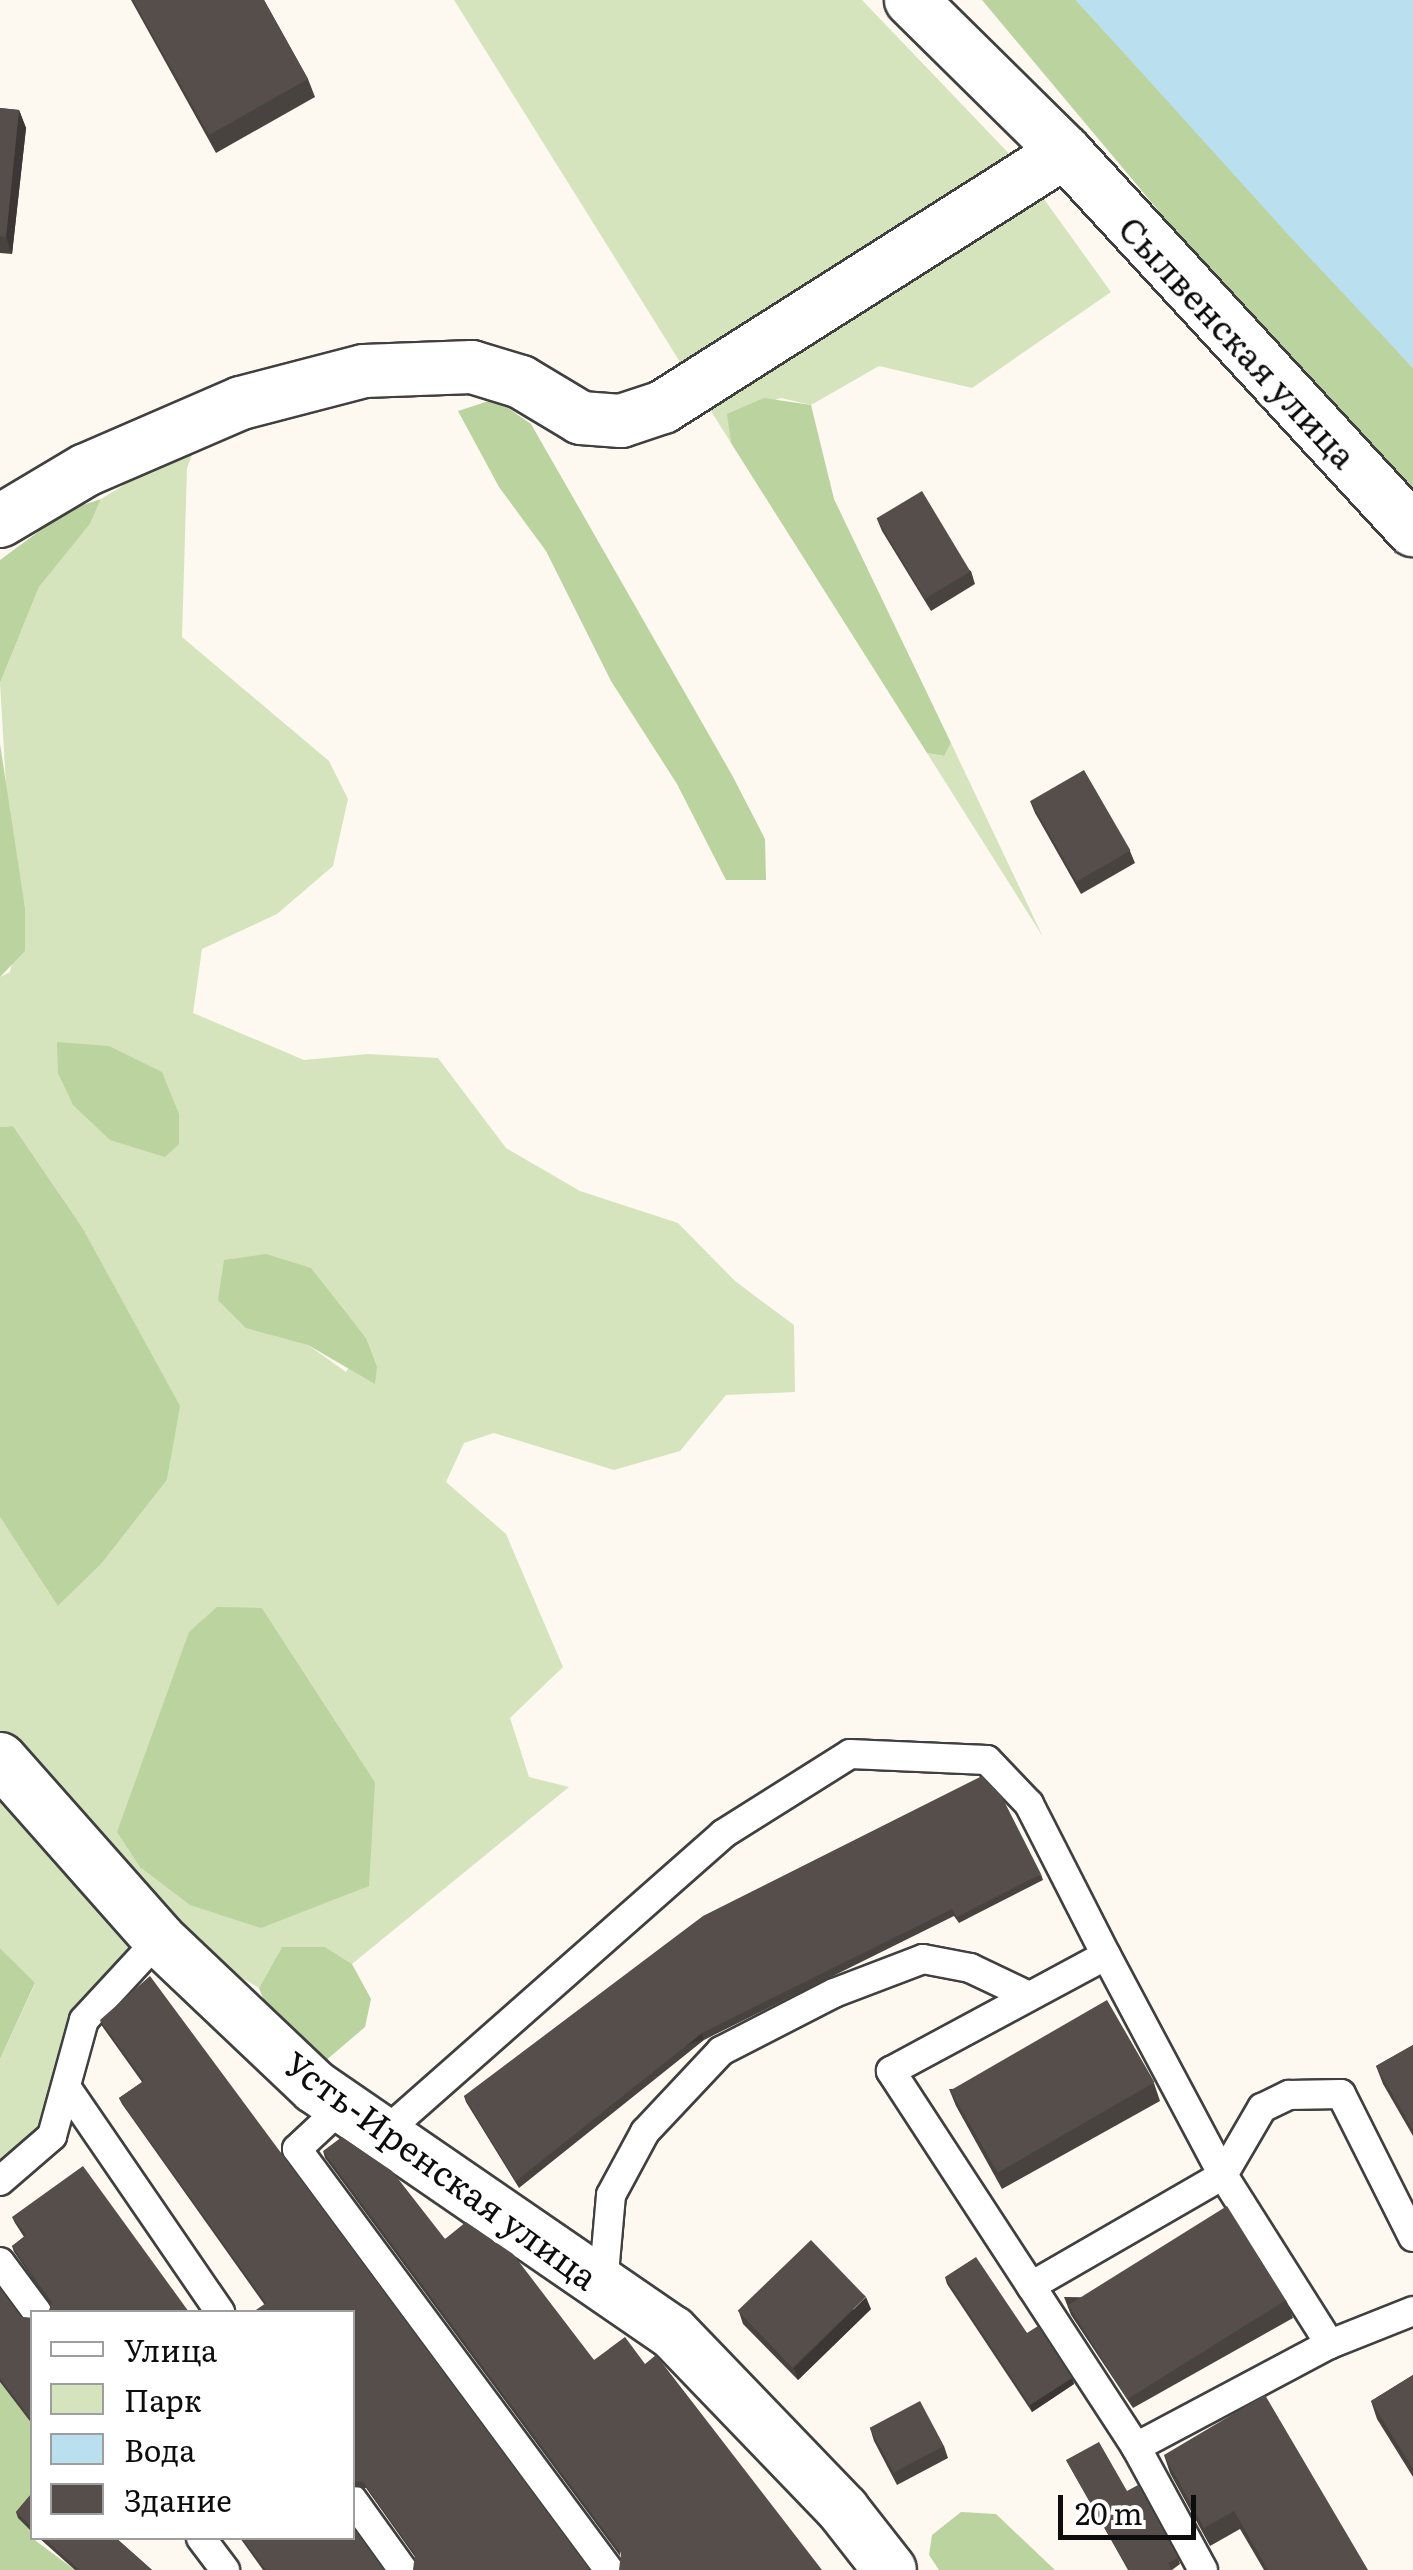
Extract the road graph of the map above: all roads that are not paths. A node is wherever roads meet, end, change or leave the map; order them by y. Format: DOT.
graph roads {
  1 [pos="911,0"];
  2 [pos="1064,152"];
  3 [pos="0,521"];
  4 [pos="1413,530"];
  5 [pos="0,1759"];
  6 [pos="160,1939"];
  7 [pos="1106,1955"];
  8 [pos="1029,1996"];
  9 [pos="66,2087"];
  10 [pos="363,2120"];
  11 [pos="1222,2175"];
  12 [pos="0,2182"];
  13 [pos="1413,2237"];
  14 [pos="0,2262"];
  15 [pos="604,2285"];
  16 [pos="1031,2286"];
  17 [pos="36,2310"];
  18 [pos="219,2310"];
  19 [pos="1413,2311"];
  20 [pos="1330,2344"];
  21 [pos="1136,2447"];
  22 [pos="355,2503"];
  23 [pos="203,2540"];
  24 [pos="225,2570"];
  25 [pos="403,2570"];
  26 [pos="609,2570"];
  27 [pos="890,2570"];
  28 [pos="1203,2570"];
  1 -- 2 [label="street, Сылвенская улица"];
  2 -- 3 [label="street"];
  2 -- 4 [label="street, Сылвенская улица"];
  5 -- 6 [label="street, Усть-Иренская улица"];
  6 -- 9 [label="lane"];
  6 -- 10 [label="street, Усть-Иренская улица"];
  7 -- 8 [label="lane"];
  7 -- 10 [label="lane"];
  7 -- 11 [label="lane"];
  8 -- 15 [label="lane"];
  8 -- 16 [label="lane"];
  9 -- 12 [label="lane"];
  9 -- 18 [label="lane"];
  10 -- 15 [label="street, Усть-Иренская улица"];
  10 -- 26 [label="lane"];
  11 -- 13 [label="lane"];
  11 -- 16 [label="lane"];
  11 -- 20 [label="lane"];
  14 -- 17 [label="lane"];
  15 -- 27 [label="street, Усть-Иренская улица"];
  16 -- 21 [label="lane"];
  19 -- 20 [label="lane"];
  20 -- 21 [label="lane"];
  21 -- 28 [label="lane"];
  22 -- 25 [label="lane"];
  23 -- 24 [label="lane"];
}
